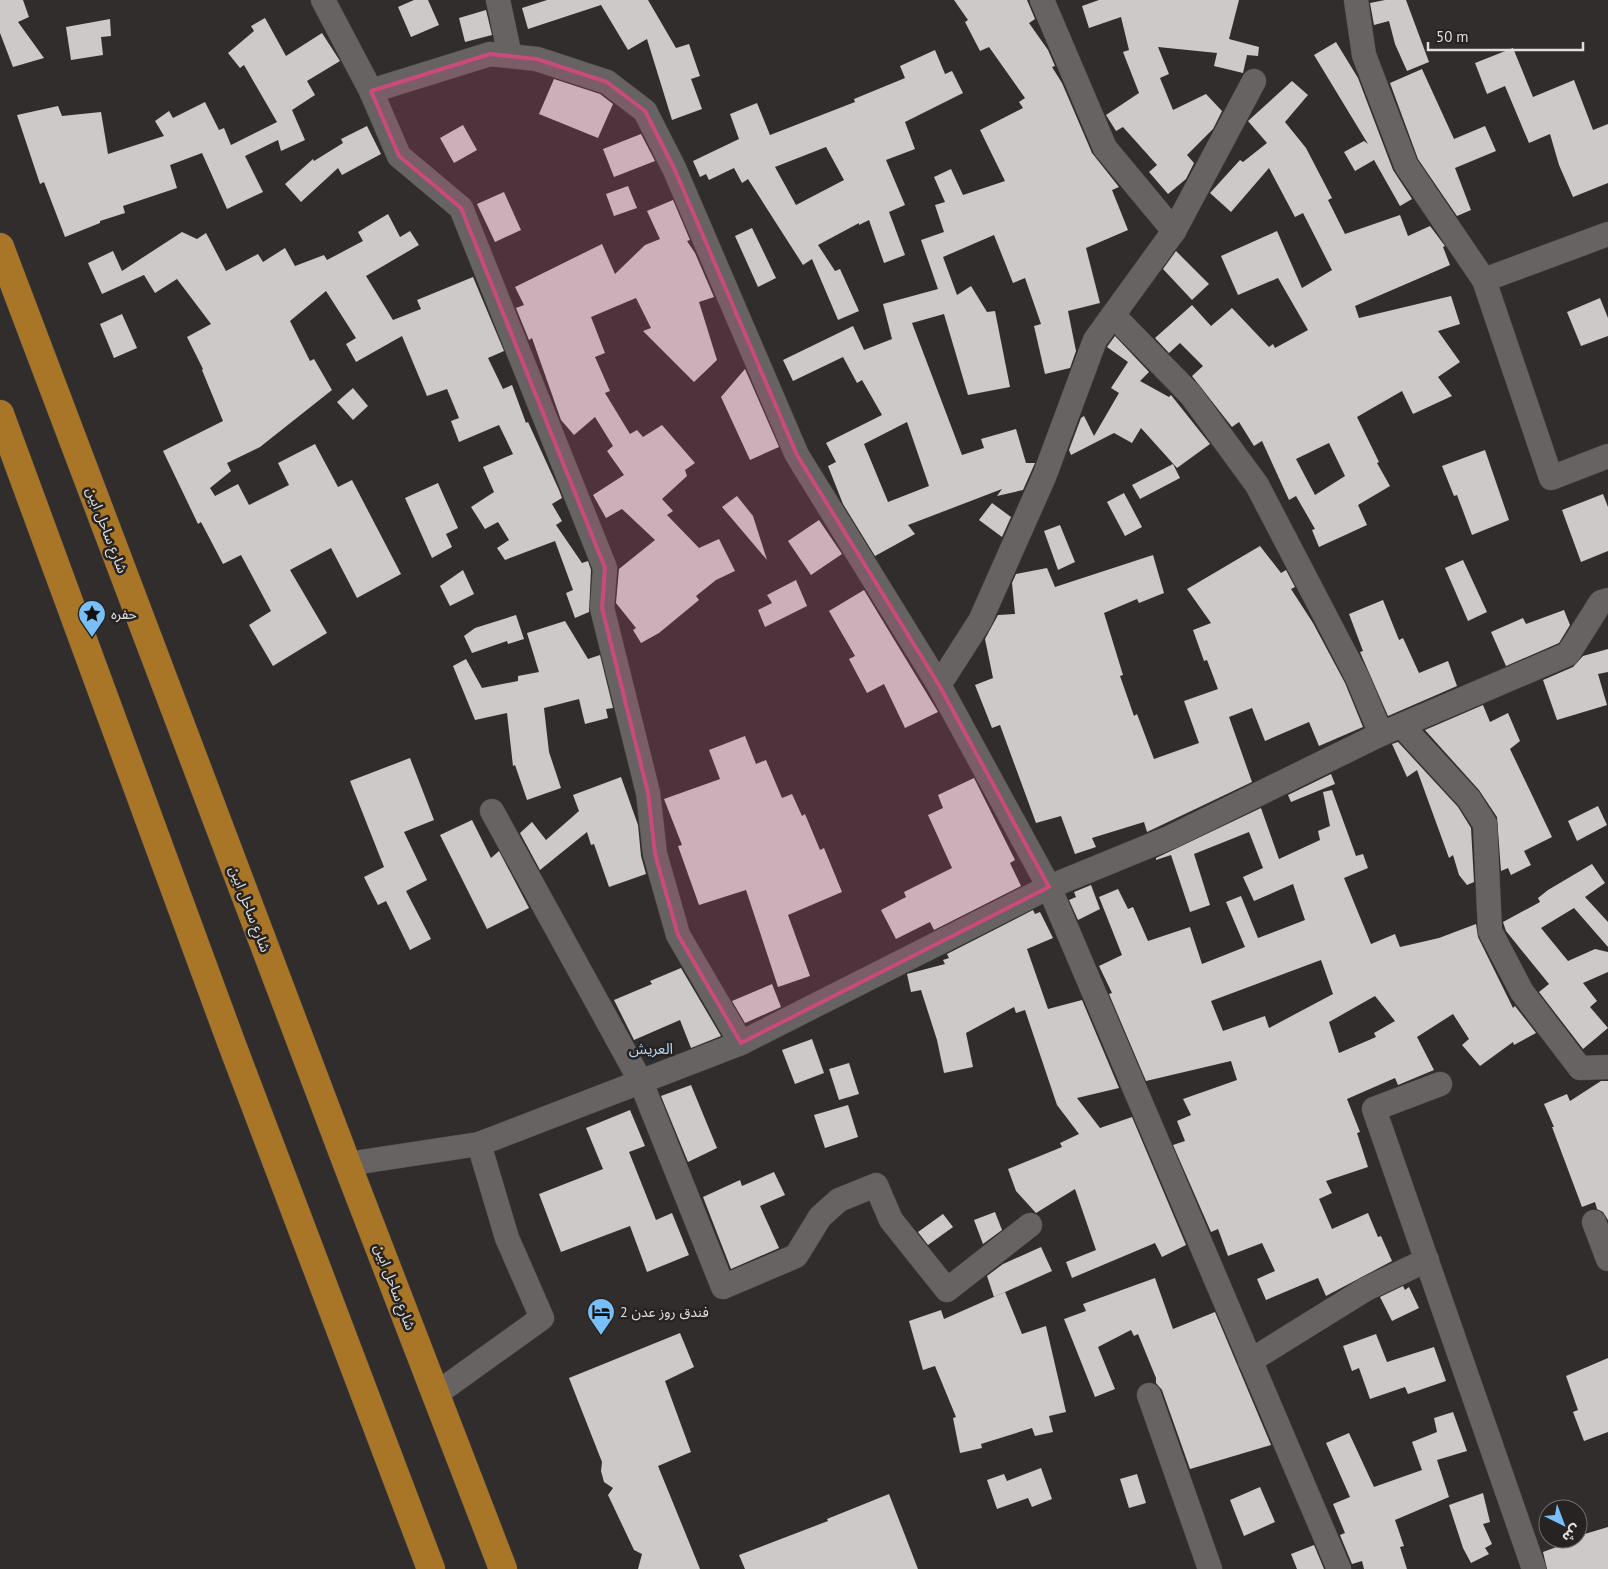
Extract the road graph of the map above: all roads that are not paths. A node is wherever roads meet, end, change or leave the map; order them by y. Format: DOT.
graph roads {
  1 [pos="323,0"];
  2 [pos="498,0"];
  3 [pos="1042,0"];
  4 [pos="1356,0"];
  5 [pos="510,56"];
  6 [pos="1254,81"];
  7 [pos="371,91"];
  8 [pos="1174,231"];
  9 [pos="1608,234"];
  10 [pos="0,247"];
  11 [pos="1484,280"];
  12 [pos="1113,315"];
  13 [pos="0,414"];
  14 [pos="1608,456"];
  15 [pos="1608,600"];
  16 [pos="939,685"];
  17 [pos="1391,730"];
  18 [pos="492,811"];
  19 [pos="1049,886"];
  20 [pos="741,1043"];
  21 [pos="1608,1067"];
  22 [pos="641,1082"];
  23 [pos="1440,1084"];
  24 [pos="479,1144"];
  25 [pos="347,1164"];
  26 [pos="1594,1222"];
  27 [pos="1030,1225"];
  28 [pos="1608,1259"];
  29 [pos="1427,1260"];
  30 [pos="1250,1361"];
  31 [pos="436,1394"];
  32 [pos="1148,1395"];
  33 [pos="431,1569"];
  34 [pos="503,1569"];
  35 [pos="1210,1569"];
  36 [pos="1339,1569"];
  37 [pos="1534,1569"];
  1 -- 7 [label="street"];
  2 -- 5 [label="street"];
  3 -- 8 [label="street"];
  4 -- 11 [label="street"];
  5 -- 7 [label="street"];
  5 -- 16 [label="street"];
  6 -- 8 [label="street"];
  7 -- 20 [label="street"];
  8 -- 12 [label="street"];
  9 -- 11 [label="street"];
  10 -- 25 [label="highway, شارع ساحل ابين"];
  11 -- 14 [label="street"];
  12 -- 16 [label="street"];
  12 -- 17 [label="street"];
  13 -- 33 [label="highway"];
  15 -- 17 [label="street"];
  16 -- 19 [label="street"];
  17 -- 19 [label="street"];
  17 -- 21 [label="street"];
  18 -- 22 [label="street"];
  19 -- 20 [label="street"];
  19 -- 30 [label="street"];
  20 -- 22 [label="street"];
  22 -- 24 [label="street"];
  22 -- 27 [label="street"];
  23 -- 29 [label="street"];
  24 -- 25 [label="street"];
  24 -- 31 [label="street"];
  25 -- 31 [label="highway, شارع ساحل ابين"];
  26 -- 28 [label="street"];
  29 -- 30 [label="street"];
  29 -- 37 [label="street"];
  30 -- 36 [label="street"];
  31 -- 34 [label="highway, شارع ساحل ابين"];
  32 -- 35 [label="street"];
}
